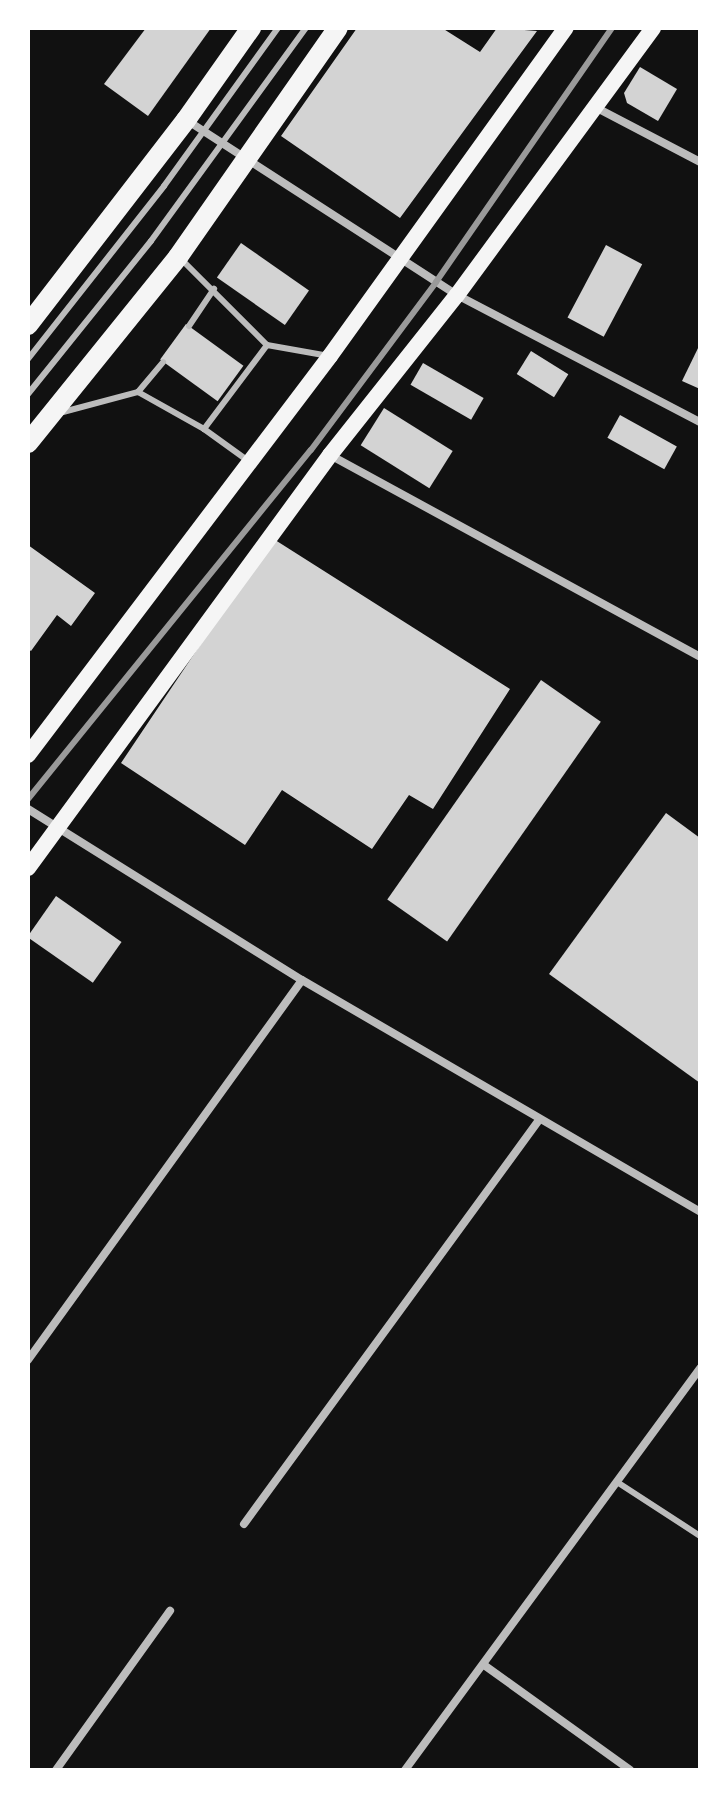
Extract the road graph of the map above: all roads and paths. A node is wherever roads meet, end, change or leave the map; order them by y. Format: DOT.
graph roads {
  1 [pos="278,28"];
  2 [pos="306,28"];
  3 [pos="338,28"];
  4 [pos="566,28"];
  5 [pos="653,28"];
  6 [pos="249,29"];
  7 [pos="595,107"];
  8 [pos="186,120"];
  9 [pos="205,132"];
  10 [pos="224,145"];
  11 [pos="246,160"];
  12 [pos="700,162"];
  13 [pos="178,257"];
  14 [pos="401,259"];
  15 [pos="214,289"];
  16 [pos="457,295"];
  17 [pos="28,325"];
  18 [pos="189,326"];
  19 [pos="267,345"];
  20 [pos="330,356"];
  21 [pos="28,359"];
  22 [pos="163,362"];
  23 [pos="138,392"];
  24 [pos="28,394"];
  25 [pos="51,415"];
  26 [pos="700,422"];
  27 [pos="204,429"];
  28 [pos="28,443"];
  29 [pos="330,455"];
  30 [pos="250,462"];
  31 [pos="700,657"];
  32 [pos="28,755"];
  33 [pos="28,809"];
  34 [pos="56,828"];
  35 [pos="28,868"];
  36 [pos="302,980"];
  37 [pos="539,1120"];
  38 [pos="700,1212"];
  39 [pos="28,1360"];
  40 [pos="700,1368"];
  41 [pos="617,1482"];
  42 [pos="244,1524"];
  43 [pos="700,1536"];
  44 [pos="170,1611"];
  45 [pos="484,1665"];
  46 [pos="56,1770"];
  47 [pos="405,1770"];
  48 [pos="630,1770"];
  1 -- 9 [label="lane"];
  2 -- 10 [label="lane"];
  3 -- 11 [label="main road"];
  4 -- 14 [label="main road"];
  5 -- 7 [label="main road"];
  6 -- 8 [label="main road"];
  7 -- 12 [label="street"];
  7 -- 16 [label="main road"];
  8 -- 9 [label="street"];
  8 -- 17 [label="main road"];
  9 -- 10 [label="street"];
  9 -- 21 [label="lane"];
  10 -- 11 [label="street"];
  10 -- 24 [label="lane"];
  11 -- 13 [label="main road"];
  11 -- 14 [label="street"];
  13 -- 15 [label="lane"];
  13 -- 25 [label="main road"];
  14 -- 16 [label="street"];
  14 -- 20 [label="main road"];
  15 -- 18 [label="lane"];
  15 -- 19 [label="lane"];
  16 -- 26 [label="street"];
  16 -- 29 [label="main road"];
  19 -- 20 [label="lane"];
  19 -- 27 [label="lane"];
  20 -- 30 [label="main road"];
  22 -- 23 [label="lane"];
  23 -- 25 [label="lane"];
  23 -- 27 [label="lane"];
  25 -- 28 [label="main road"];
  27 -- 30 [label="lane"];
  29 -- 31 [label="street"];
  29 -- 34 [label="main road"];
  30 -- 32 [label="main road"];
  33 -- 34 [label="street"];
  34 -- 35 [label="main road"];
  34 -- 36 [label="street"];
  36 -- 37 [label="street"];
  36 -- 39 [label="street"];
  37 -- 38 [label="street"];
  37 -- 42 [label="street"];
  40 -- 41 [label="street"];
  41 -- 43 [label="lane"];
  41 -- 45 [label="street"];
  44 -- 46 [label="street"];
  45 -- 47 [label="street"];
  45 -- 48 [label="street"];
}
